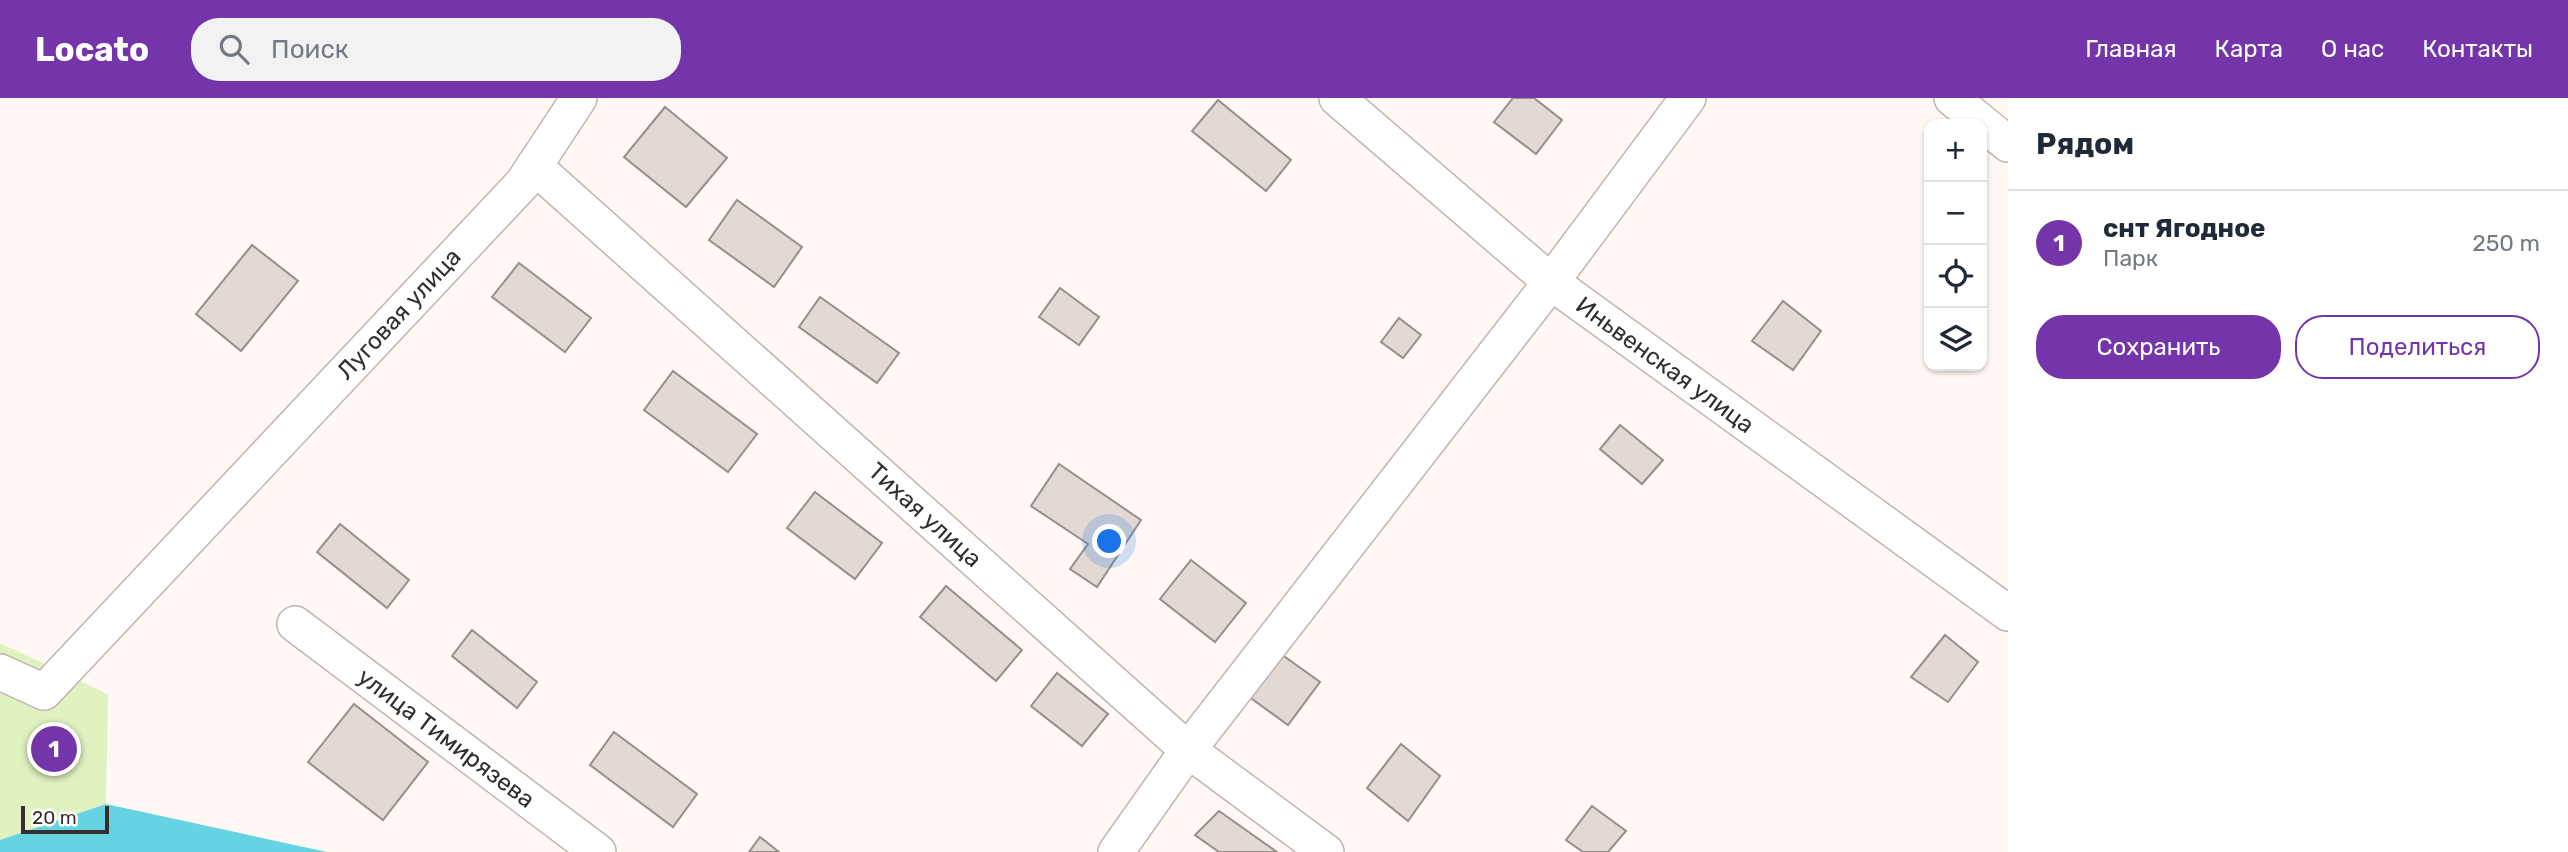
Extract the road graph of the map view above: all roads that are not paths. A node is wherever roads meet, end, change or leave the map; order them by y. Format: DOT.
graph roads {
  1 [pos="579,98"];
  2 [pos="1337,98"];
  3 [pos="1688,98"];
  4 [pos="1952,98"];
  5 [pos="2008,144"];
  6 [pos="534,166"];
  7 [pos="1551,282"];
  8 [pos="2008,613"];
  9 [pos="295,624"];
  10 [pos="0,671"];
  11 [pos="1188,750"];
  12 [pos="598,852"];
  13 [pos="1116,852"];
  14 [pos="1326,852"];
  1 -- 6 [label="street, Луговая улица"];
  2 -- 7 [label="street, Иньвенская улица"];
  3 -- 7 [label="street"];
  4 -- 5 [label="street"];
  6 -- 10 [label="street, Луговая улица"];
  6 -- 11 [label="street, Тихая улица"];
  7 -- 8 [label="street, Иньвенская улица"];
  7 -- 11 [label="street"];
  9 -- 12 [label="street, улица Тимирязева"];
  11 -- 13 [label="street"];
  11 -- 14 [label="street, Тихая улица"];
}
